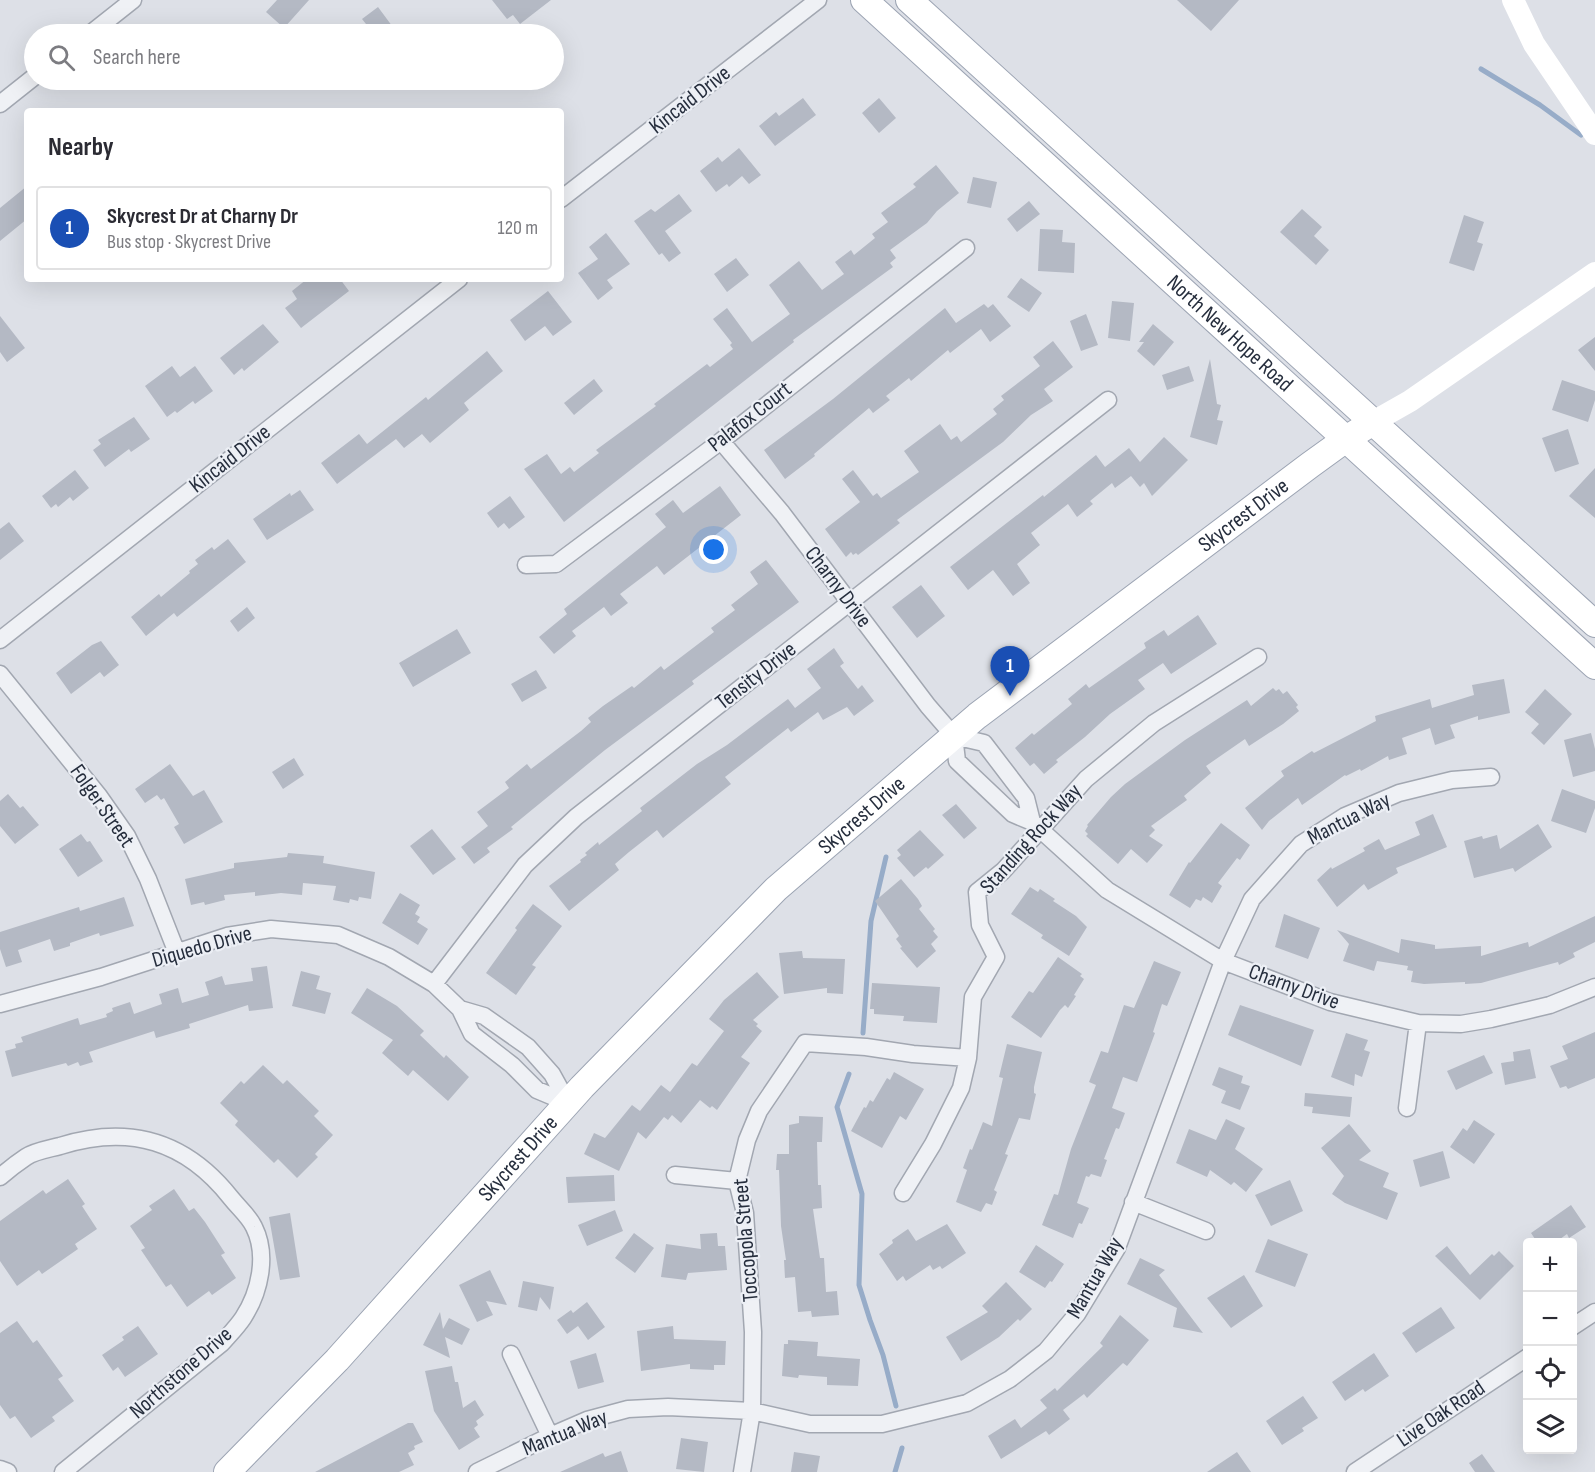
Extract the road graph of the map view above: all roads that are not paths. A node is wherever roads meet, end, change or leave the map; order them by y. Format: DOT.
graph roads {
  1 [pos="133,0"];
  2 [pos="818,0"];
  3 [pos="864,0"];
  4 [pos="909,0"];
  5 [pos="1513,0"];
  6 [pos="103,24"];
  7 [pos="24,85"];
  8 [pos="0,104"];
  9 [pos="1595,134"];
  10 [pos="564,197"];
  11 [pos="966,248"];
  12 [pos="1595,273"];
  13 [pos="455,282"];
  14 [pos="1108,400"];
  15 [pos="1373,422"];
  16 [pos="1346,439"];
  17 [pos="721,441"];
  18 [pos="526,565"];
  19 [pos="850,603"];
  20 [pos="1595,624"];
  21 [pos="0,640"];
  22 [pos="1258,657"];
  23 [pos="1595,666"];
  24 [pos="0,674"];
  25 [pos="954,736"];
  26 [pos="1491,777"];
  27 [pos="1036,826"];
  28 [pos="177,953"];
  29 [pos="1223,961"];
  30 [pos="434,984"];
  31 [pos="1595,987"];
  32 [pos="0,1004"];
  33 [pos="460,1009"];
  34 [pos="1418,1023"];
  35 [pos="968,1058"];
  36 [pos="568,1103"];
  37 [pos="1407,1108"];
  38 [pos="675,1175"];
  39 [pos="0,1177"];
  40 [pos="737,1180"];
  41 [pos="903,1193"];
  42 [pos="1133,1202"];
  43 [pos="1206,1231"];
  44 [pos="1595,1312"];
  45 [pos="1577,1324"];
  46 [pos="511,1354"];
  47 [pos="1523,1360"];
  48 [pos="752,1411"];
  49 [pos="550,1436"];
  50 [pos="0,1469"];
  51 [pos="8,1472"];
  52 [pos="63,1472"];
  53 [pos="226,1472"];
  54 [pos="477,1472"];
  55 [pos="741,1472"];
  56 [pos="1355,1472"];
  1 -- 6 [label="street"];
  2 -- 10 [label="street, Kincaid Drive"];
  3 -- 16 [label="main road, North New Hope Road"];
  4 -- 15 [label="main road, North New Hope Road"];
  5 -- 9 [label="street"];
  7 -- 8 [label="street"];
  11 -- 17 [label="street, Palafox Court"];
  12 -- 15 [label="street, Skycrest Drive"];
  13 -- 21 [label="street, Kincaid Drive"];
  14 -- 19 [label="street, Tensity Drive"];
  15 -- 16 [label="main road, Skycrest Drive"];
  15 -- 20 [label="main road, North New Hope Road"];
  16 -- 23 [label="main road, North New Hope Road"];
  16 -- 25 [label="main road, Skycrest Drive"];
  17 -- 18 [label="street, Palafox Court"];
  17 -- 19 [label="street, Charny Drive"];
  19 -- 25 [label="street, Charny Drive"];
  19 -- 30 [label="street, Tensity Drive"];
  22 -- 27 [label="street, Standing Rock Way"];
  24 -- 28 [label="street, Folger Street"];
  25 -- 27 [label="street, Charny Drive"];
  25 -- 27 [label="street"];
  25 -- 36 [label="main road, Skycrest Drive"];
  26 -- 29 [label="street, Mantua Way"];
  27 -- 29 [label="street, Charny Drive"];
  27 -- 35 [label="street, Standing Rock Way"];
  28 -- 30 [label="street, Diquedo Drive"];
  28 -- 32 [label="street, Diquedo Drive"];
  29 -- 34 [label="street, Charny Drive"];
  29 -- 42 [label="street, Mantua Way"];
  30 -- 33 [label="street, Diquedo Drive"];
  31 -- 34 [label="street, Charny Drive"];
  33 -- 36 [label="street, Diquedo Drive"];
  33 -- 36 [label="street, Diquedo Drive"];
  34 -- 37 [label="street"];
  35 -- 40 [label="street, Toccopola Street"];
  35 -- 41 [label="street, Standing Rock Way"];
  36 -- 53 [label="main road, Skycrest Drive"];
  38 -- 40 [label="street"];
  39 -- 52 [label="street, Northstone Drive"];
  40 -- 48 [label="street, Toccopola Street"];
  42 -- 43 [label="street"];
  42 -- 48 [label="street, Mantua Way"];
  44 -- 45 [label="street"];
  46 -- 49 [label="street"];
  47 -- 56 [label="street, Live Oak Road"];
  48 -- 49 [label="street, Mantua Way"];
  48 -- 55 [label="street, Toccopola Street"];
  49 -- 54 [label="street, Mantua Way"];
  50 -- 51 [label="street"];
}
